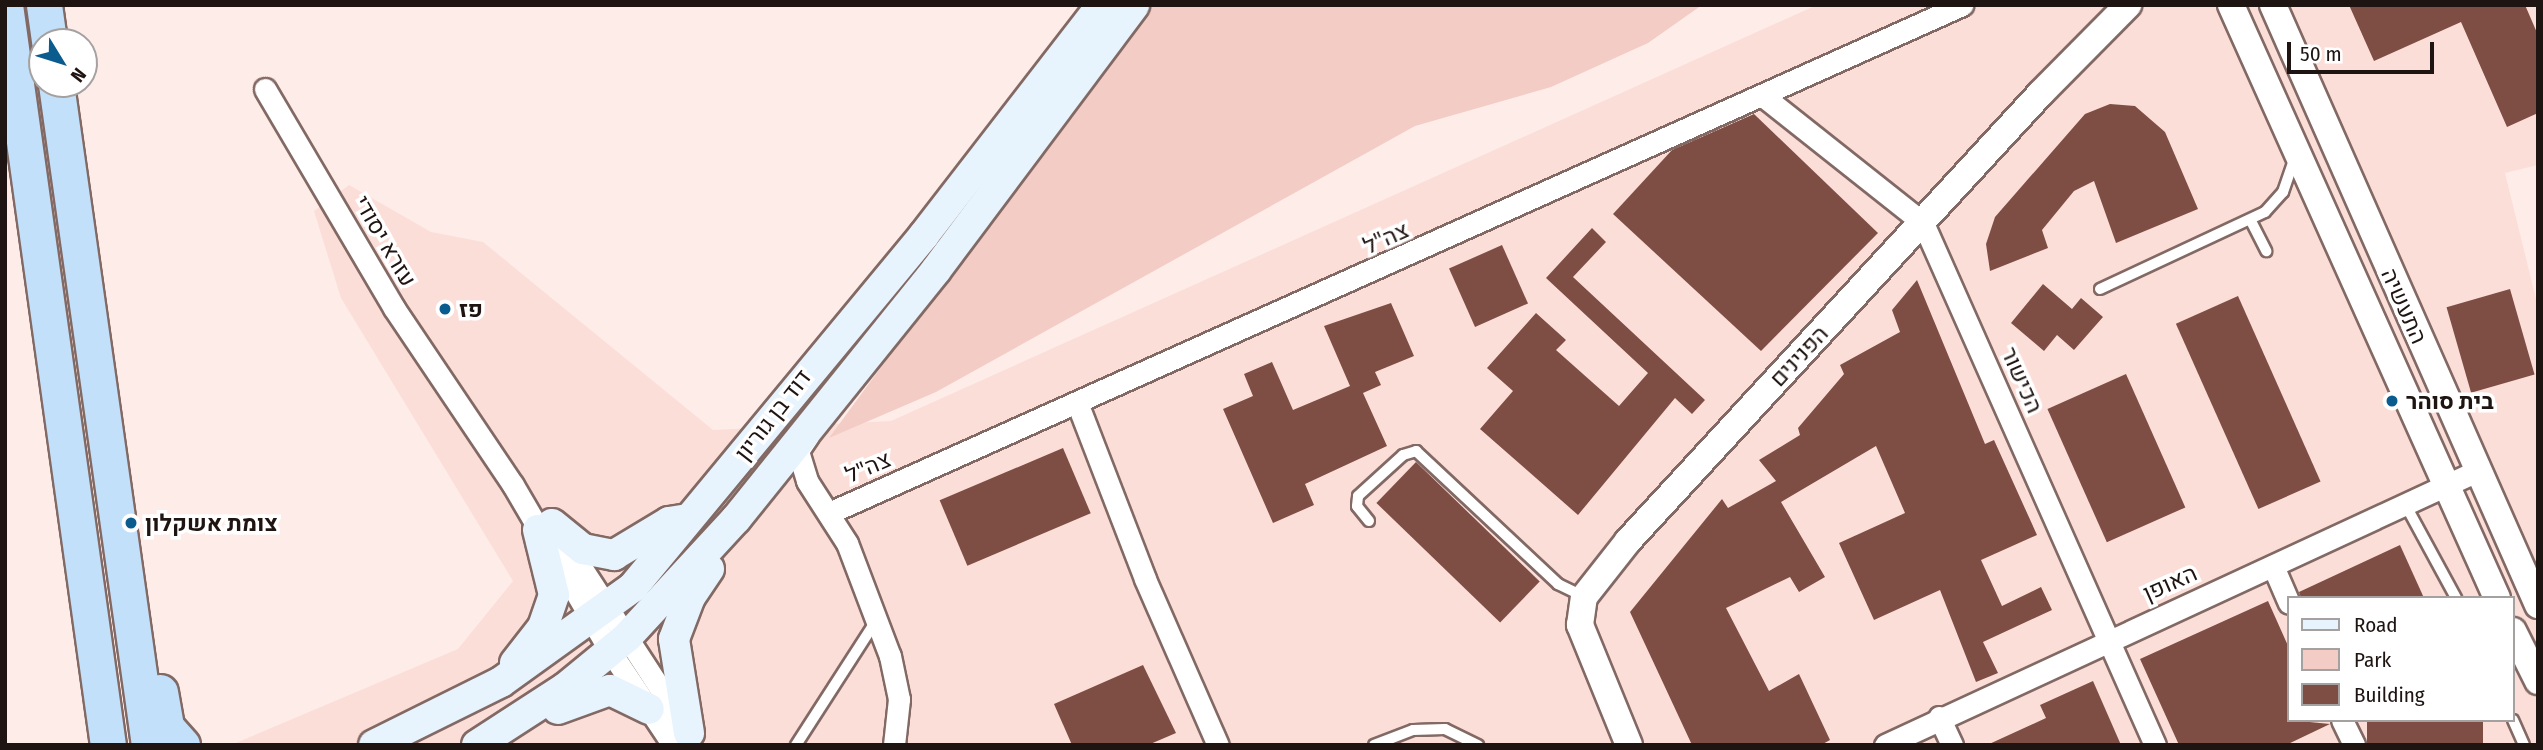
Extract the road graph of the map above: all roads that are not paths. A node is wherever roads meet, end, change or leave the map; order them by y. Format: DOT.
graph roads {
  1 [pos="5,5"];
  2 [pos="44,5"];
  3 [pos="1102,5"];
  4 [pos="1135,5"];
  5 [pos="1962,5"];
  6 [pos="2128,5"];
  7 [pos="2231,5"];
  8 [pos="2273,5"];
  9 [pos="47,28"];
  10 [pos="265,89"];
  11 [pos="1763,96"];
  12 [pos="58,98"];
  13 [pos="2297,155"];
  14 [pos="2251,221"];
  15 [pos="1923,223"];
  16 [pos="2266,251"];
  17 [pos="2100,289"];
  18 [pos="1078,405"];
  19 [pos="817,421"];
  20 [pos="2477,471"];
  21 [pos="2444,487"];
  22 [pos="2405,504"];
  23 [pos="829,513"];
  24 [pos="692,518"];
  25 [pos="736,519"];
  26 [pos="1368,521"];
  27 [pos="545,527"];
  28 [pos="2273,566"];
  29 [pos="2455,596"];
  30 [pos="2496,596"];
  31 [pos="1584,597"];
  32 [pos="2288,601"];
  33 [pos="2538,605"];
  34 [pos="600,613"];
  35 [pos="874,624"];
  36 [pos="2515,635"];
  37 [pos="2108,640"];
  38 [pos="137,641"];
  39 [pos="618,644"];
  40 [pos="2538,681"];
  41 [pos="501,682"];
  42 [pos="649,709"];
  43 [pos="1939,717"];
  44 [pos="2514,722"];
  45 [pos="488,739"];
  46 [pos="686,741"];
  47 [pos="108,745"];
  48 [pos="149,745"];
  49 [pos="182,745"];
  50 [pos="374,745"];
  51 [pos="796,745"];
  52 [pos="894,745"];
  53 [pos="1218,745"];
  54 [pos="1374,745"];
  55 [pos="1478,745"];
  56 [pos="1629,745"];
  57 [pos="1885,745"];
  58 [pos="1952,745"];
  59 [pos="2155,745"];
  60 [pos="2524,745"];
  1 -- 47 [label="highway"];
  2 -- 9 [label="highway"];
  3 -- 24 [label="main road, דוד בן גוריון"];
  4 -- 19 [label="main road, דוד בן גוריון"];
  5 -- 11 [label="street, צה\"ל"];
  6 -- 15 [label="street, הפנינים"];
  7 -- 13 [label="street, התעשיה"];
  8 -- 20 [label="street, התעשיה"];
  10 -- 27 [label="street, עזרא יסודי"];
  11 -- 15 [label="street, הכישור"];
  11 -- 18 [label="street, צה\"ל"];
  12 -- 38 [label="highway"];
  13 -- 14 [label="lane"];
  13 -- 21 [label="street, התעשיה"];
  14 -- 16 [label="lane"];
  14 -- 17 [label="lane"];
  15 -- 31 [label="street, הפנינים"];
  15 -- 37 [label="street, הכישור"];
  18 -- 23 [label="street, צה\"ל"];
  18 -- 53 [label="street"];
  19 -- 23 [label="street"];
  19 -- 25 [label="main road, דוד בן גוריון"];
  20 -- 21 [label="street, האופן"];
  20 -- 33 [label="street, התעשיה"];
  21 -- 22 [label="street, האופן"];
  21 -- 30 [label="street, התעשיה"];
  22 -- 28 [label="street, האופן"];
  22 -- 29 [label="lane"];
  23 -- 35 [label="street"];
  24 -- 27 [label="main road"];
  24 -- 34 [label="main road, דוד בן גוריון"];
  25 -- 39 [label="main road, דוד בן גוריון"];
  25 -- 46 [label="main road"];
  26 -- 31 [label="lane"];
  27 -- 34 [label="street, עזרא יסודי"];
  27 -- 41 [label="main road"];
  28 -- 32 [label="street"];
  28 -- 37 [label="street, האופן"];
  31 -- 56 [label="street"];
  34 -- 39 [label="street, עזרא יסודי"];
  34 -- 41 [label="main road, דוד בן גוריון"];
  35 -- 51 [label="lane"];
  35 -- 52 [label="street"];
  36 -- 40 [label="street"];
  37 -- 43 [label="street, האופן"];
  37 -- 59 [label="street, הכישור"];
  38 -- 48 [label="highway"];
  38 -- 49 [label="highway"];
  39 -- 42 [label="street, עזרא יסודי"];
  39 -- 45 [label="main road, דוד בן גוריון"];
  39 -- 46 [label="street, עזרא יסודי"];
  41 -- 50 [label="main road, דוד בן גוריון"];
  42 -- 45 [label="main road"];
  42 -- 46 [label="street, עזרא יסודי"];
  43 -- 57 [label="street, האופן"];
  43 -- 58 [label="street"];
  44 -- 60 [label="lane"];
  54 -- 55 [label="lane"];
}
